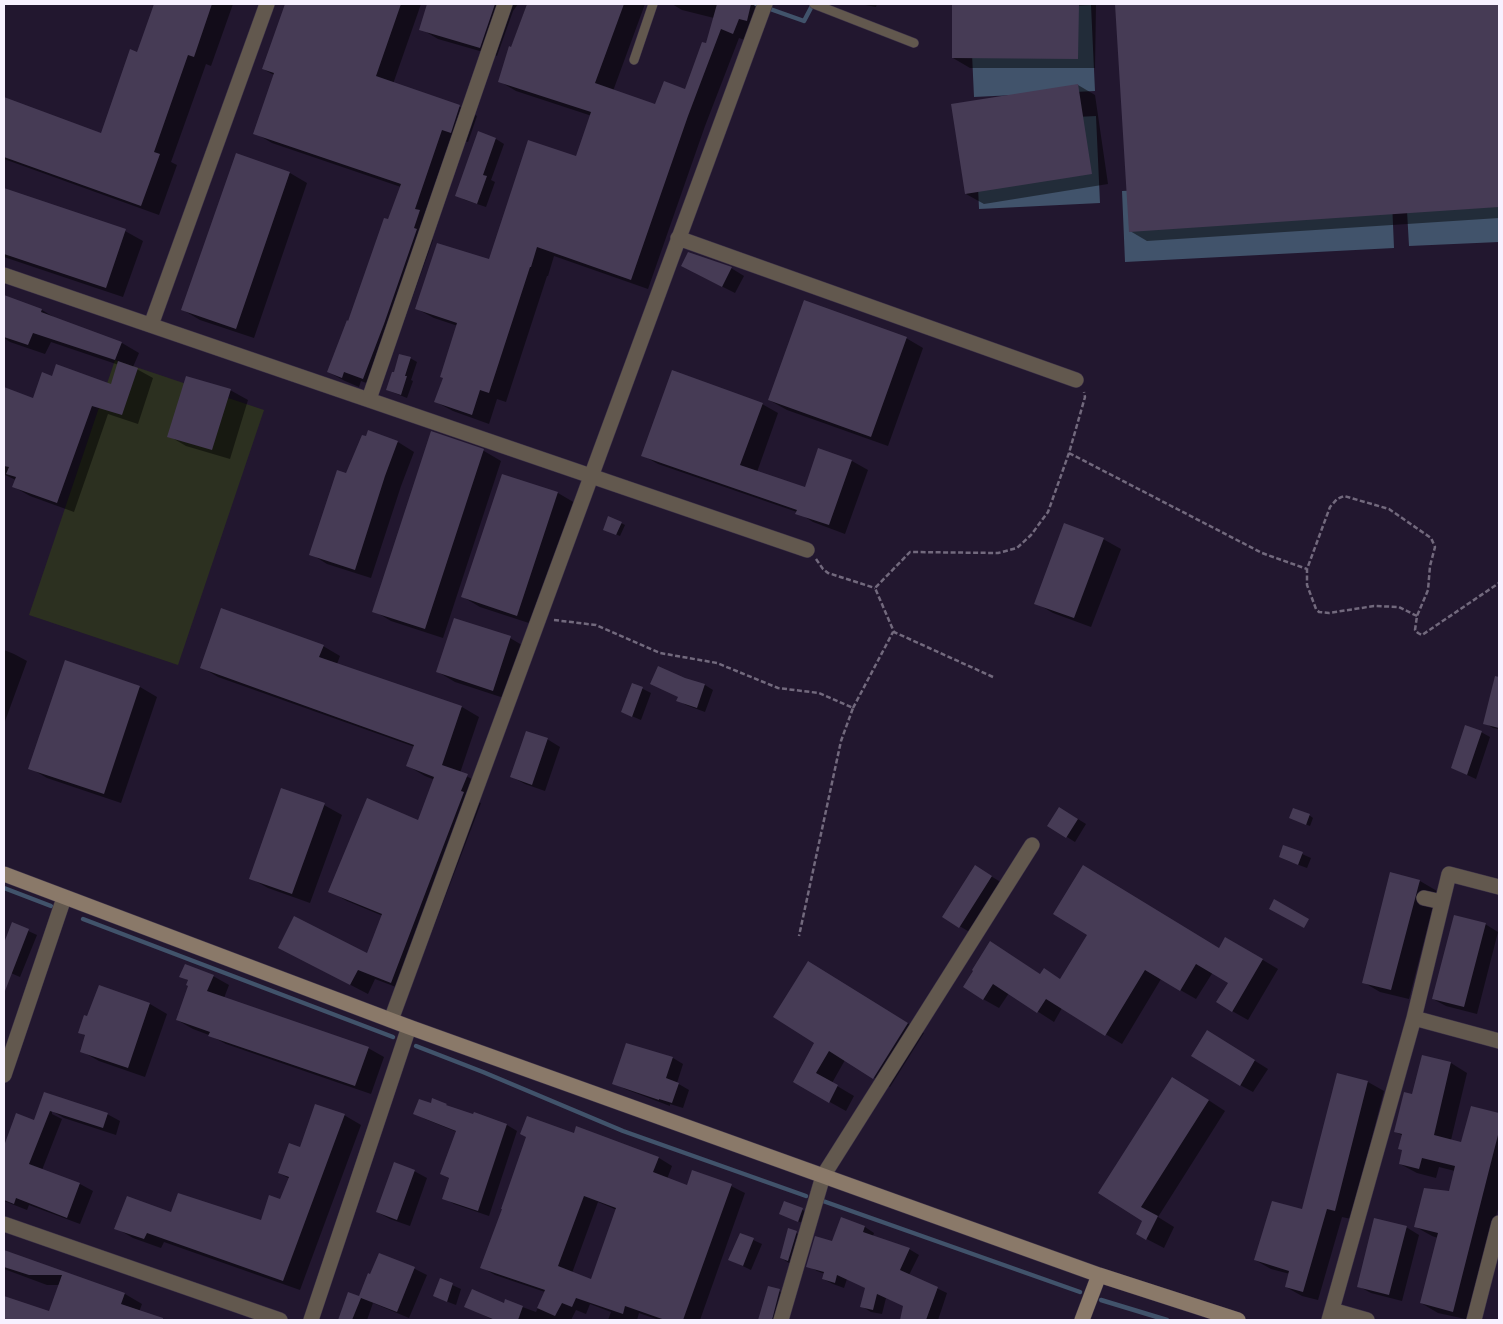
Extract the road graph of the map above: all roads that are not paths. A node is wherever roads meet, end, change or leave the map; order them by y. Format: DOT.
graph roads {
  1 [pos="267,4"];
  2 [pos="505,4"];
  3 [pos="653,4"];
  4 [pos="764,4"];
  5 [pos="814,4"];
  6 [pos="914,43"];
  7 [pos="634,60"];
  8 [pos="678,238"];
  9 [pos="4,275"];
  10 [pos="151,325"];
  11 [pos="1076,380"];
  12 [pos="369,399"];
  13 [pos="591,476"];
  14 [pos="807,550"];
  15 [pos="1032,845"];
  16 [pos="4,874"];
  17 [pos="1499,887"];
  18 [pos="64,898"];
  19 [pos="1424,898"];
  20 [pos="1442,902"];
  21 [pos="1414,1018"];
  22 [pos="391,1020"];
  23 [pos="409,1026"];
  24 [pos="1499,1041"];
  25 [pos="4,1075"];
  26 [pos="823,1176"];
  27 [pos="1499,1223"];
  28 [pos="4,1224"];
  29 [pos="1099,1275"];
  30 [pos="1330,1315"];
  31 [pos="280,1320"];
  32 [pos="311,1320"];
  33 [pos="781,1320"];
  34 [pos="1082,1320"];
  35 [pos="1238,1320"];
  36 [pos="1368,1320"];
  37 [pos="1474,1320"];
  1 -- 10 [label="street"];
  2 -- 12 [label="street"];
  3 -- 7 [label="lane"];
  4 -- 8 [label="street"];
  5 -- 6 [label="lane"];
  8 -- 11 [label="street"];
  8 -- 13 [label="street"];
  9 -- 10 [label="street"];
  10 -- 12 [label="street"];
  12 -- 13 [label="street"];
  13 -- 14 [label="street"];
  13 -- 22 [label="street"];
  15 -- 26 [label="street"];
  16 -- 18 [label="street"];
  17 -- 20 [label="street"];
  18 -- 22 [label="street"];
  18 -- 25 [label="street"];
  19 -- 20 [label="street"];
  20 -- 21 [label="street"];
  21 -- 24 [label="street"];
  21 -- 30 [label="street"];
  22 -- 23 [label="street"];
  23 -- 26 [label="street"];
  23 -- 32 [label="street"];
  26 -- 29 [label="street"];
  26 -- 33 [label="street"];
  27 -- 37 [label="street"];
  28 -- 31 [label="street"];
  29 -- 34 [label="street"];
  29 -- 35 [label="street"];
  30 -- 36 [label="street"];
}
